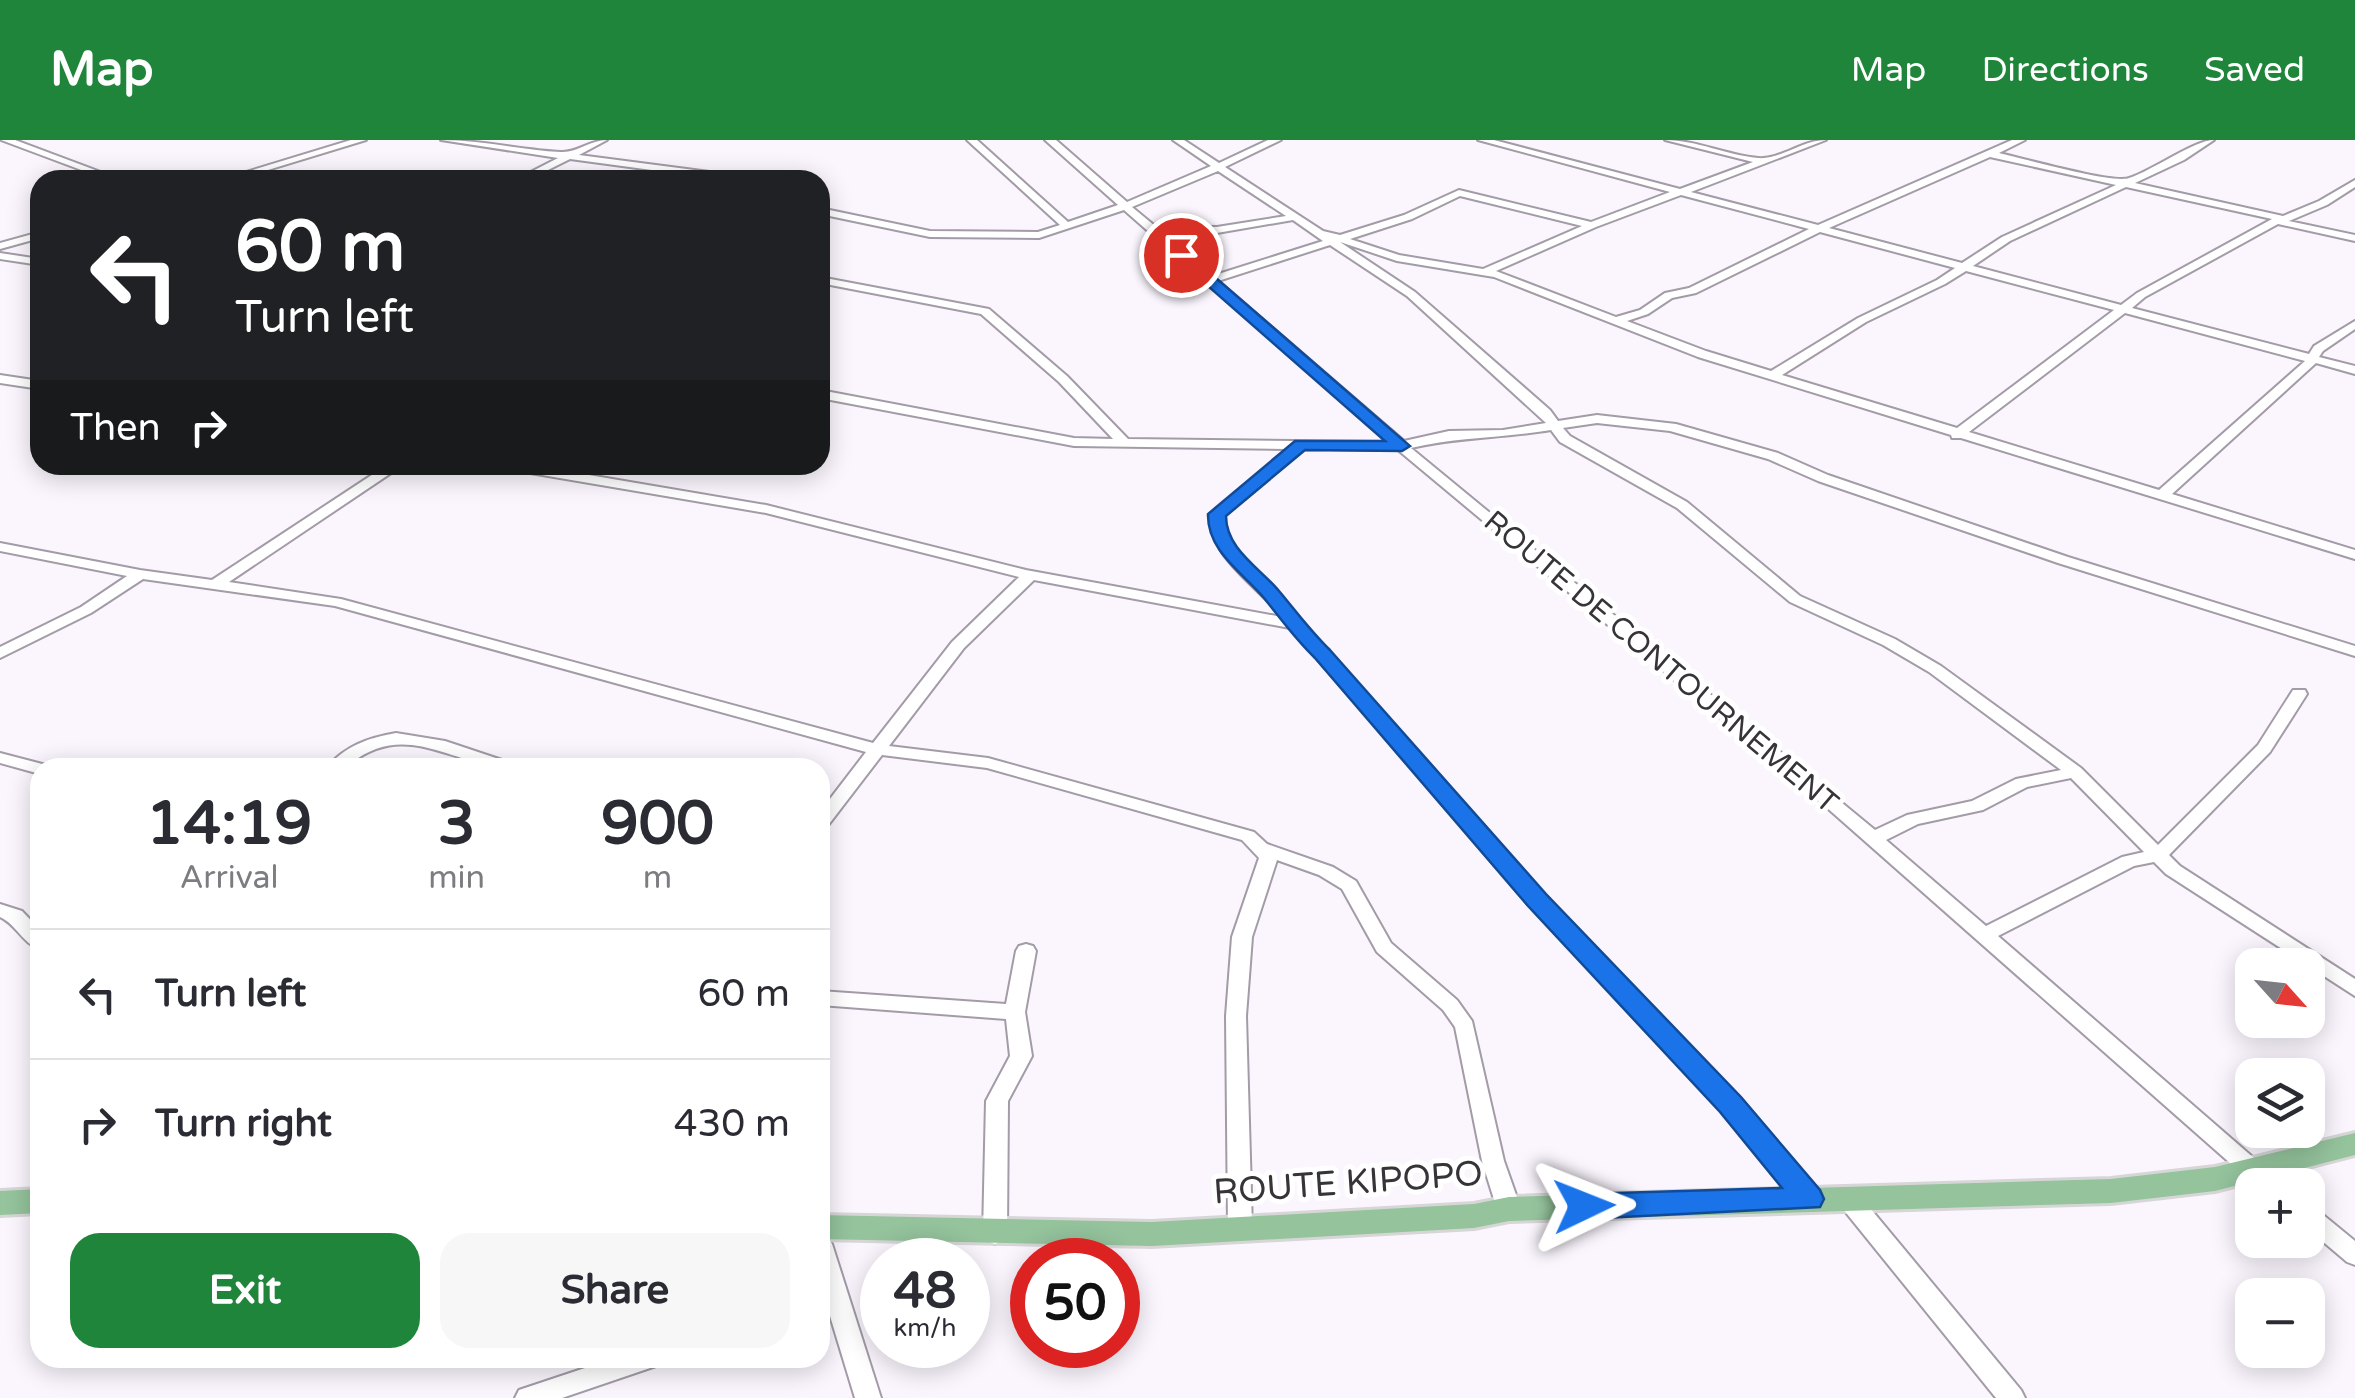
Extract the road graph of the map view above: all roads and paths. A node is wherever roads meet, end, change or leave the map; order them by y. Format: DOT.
graph roads {
  1 [pos="6,140"];
  2 [pos="321,140"];
  3 [pos="361,140"];
  4 [pos="446,140"];
  5 [pos="602,140"];
  6 [pos="972,140"];
  7 [pos="1050,140"];
  8 [pos="1178,140"];
  9 [pos="1276,140"];
  10 [pos="1484,140"];
  11 [pos="1670,140"];
  12 [pos="1820,140"];
  13 [pos="2000,140"];
  14 [pos="2209,140"];
  15 [pos="2017,142"];
  16 [pos="340,146"];
  17 [pos="1984,153"];
  18 [pos="561,158"];
  19 [pos="1764,162"];
  20 [pos="1215,165"];
  21 [pos="89,170"];
  22 [pos="259,170"];
  23 [pos="539,170"];
  24 [pos="663,170"];
  25 [pos="2355,182"];
  26 [pos="2124,183"];
  27 [pos="1685,192"];
  28 [pos="1124,206"];
  29 [pos="830,214"];
  30 [pos="1290,218"];
  31 [pos="2283,220"];
  32 [pos="1268,221"];
  33 [pos="1066,225"];
  34 [pos="1592,225"];
  35 [pos="1150,228"];
  36 [pos="1819,228"];
  37 [pos="1310,230"];
  38 [pos="30,237"];
  39 [pos="2355,238"];
  40 [pos="1336,240"];
  41 [pos="0,246"];
  42 [pos="0,256"];
  43 [pos="30,260"];
  44 [pos="1962,266"];
  45 [pos="1484,272"];
  46 [pos="1210,280"];
  47 [pos="830,282"];
  48 [pos="2123,308"];
  49 [pos="1614,321"];
  50 [pos="2355,324"];
  51 [pos="2312,359"];
  52 [pos="2355,370"];
  53 [pos="1772,376"];
  54 [pos="0,379"];
  55 [pos="30,384"];
  56 [pos="830,396"];
  57 [pos="1551,424"];
  58 [pos="1957,435"];
  59 [pos="1123,440"];
  60 [pos="1301,444"];
  61 [pos="1402,446"];
  62 [pos="381,475"];
  63 [pos="564,475"];
  64 [pos="2160,498"];
  65 [pos="2,549"];
  66 [pos="2355,555"];
  67 [pos="140,574"];
  68 [pos="1026,574"];
  69 [pos="216,584"];
  70 [pos="1290,623"];
  71 [pos="2355,651"];
  72 [pos="0,652"];
  73 [pos="2299,694"];
  74 [pos="874,750"];
  75 [pos="0,758"];
  76 [pos="343,758"];
  77 [pos="476,758"];
  78 [pos="30,766"];
  79 [pos="2075,772"];
  80 [pos="830,810"];
  81 [pos="1872,838"];
  82 [pos="1266,850"];
  83 [pos="2159,855"];
  84 [pos="0,910"];
  85 [pos="30,932"];
  86 [pos="1984,935"];
  87 [pos="1026,951"];
  88 [pos="2355,989"];
  89 [pos="830,999"];
  90 [pos="1014,1012"];
  91 [pos="2355,1144"];
  92 [pos="2251,1168"];
  93 [pos="2287,1168"];
  94 [pos="2235,1178"];
  95 [pos="1847,1197"];
  96 [pos="1809,1199"];
  97 [pos="30,1202"];
  98 [pos="0,1203"];
  99 [pos="1509,1209"];
  100 [pos="830,1228"];
  101 [pos="1240,1228"];
  102 [pos="2325,1230"];
  103 [pos="995,1234"];
  104 [pos="2355,1256"];
  105 [pos="830,1303"];
  106 [pos="616,1368"];
  107 [pos="528,1398"];
  108 [pos="868,1398"];
  109 [pos="2012,1398"];
  1 -- 21 [label="street"];
  2 -- 16 [label="street"];
  3 -- 16 [label="street"];
  4 -- 18 [label="street"];
  5 -- 18 [label="street"];
  6 -- 33 [label="street"];
  7 -- 28 [label="street, ROUTE DE CONTOURNEMENT"];
  8 -- 20 [label="street"];
  9 -- 20 [label="street"];
  10 -- 27 [label="street"];
  11 -- 19 [label="street"];
  12 -- 19 [label="street"];
  13 -- 15 [label="street"];
  14 -- 26 [label="street"];
  15 -- 17 [label="street"];
  16 -- 22 [label="street"];
  17 -- 26 [label="street"];
  17 -- 36 [label="street"];
  18 -- 23 [label="street"];
  18 -- 24 [label="street"];
  19 -- 27 [label="street"];
  20 -- 28 [label="street"];
  20 -- 30 [label="street"];
  25 -- 31 [label="street"];
  26 -- 31 [label="street"];
  26 -- 44 [label="street"];
  27 -- 34 [label="street"];
  27 -- 36 [label="street"];
  28 -- 33 [label="street"];
  28 -- 35 [label="street, ROUTE DE CONTOURNEMENT"];
  29 -- 33 [label="street"];
  30 -- 32 [label="street"];
  30 -- 37 [label="street"];
  31 -- 39 [label="street"];
  31 -- 48 [label="street"];
  32 -- 35 [label="street"];
  32 -- 37 [label="street"];
  34 -- 40 [label="street"];
  34 -- 45 [label="street"];
  35 -- 46 [label="street, ROUTE DE CONTOURNEMENT"];
  36 -- 44 [label="street"];
  36 -- 49 [label="street"];
  37 -- 40 [label="street"];
  38 -- 41 [label="street"];
  40 -- 45 [label="street"];
  40 -- 46 [label="street"];
  40 -- 57 [label="street"];
  42 -- 43 [label="street"];
  44 -- 48 [label="street"];
  44 -- 53 [label="street"];
  45 -- 49 [label="street"];
  46 -- 61 [label="street, ROUTE DE CONTOURNEMENT"];
  47 -- 59 [label="street"];
  48 -- 51 [label="street"];
  48 -- 58 [label="street"];
  49 -- 53 [label="street"];
  50 -- 51 [label="street"];
  51 -- 52 [label="street"];
  51 -- 64 [label="street"];
  53 -- 58 [label="street"];
  54 -- 55 [label="street"];
  56 -- 59 [label="street"];
  57 -- 61 [label="street"];
  57 -- 71 [label="street"];
  57 -- 79 [label="street"];
  58 -- 64 [label="street"];
  59 -- 60 [label="street"];
  60 -- 61 [label="street"];
  60 -- 70 [label="street"];
  61 -- 81 [label="street, ROUTE DE CONTOURNEMENT"];
  62 -- 69 [label="street"];
  63 -- 68 [label="street"];
  64 -- 66 [label="street"];
  65 -- 67 [label="street"];
  67 -- 69 [label="street"];
  67 -- 72 [label="street"];
  68 -- 70 [label="street"];
  68 -- 74 [label="street"];
  69 -- 74 [label="street"];
  70 -- 96 [label="street"];
  73 -- 83 [label="street"];
  74 -- 80 [label="street"];
  74 -- 82 [label="street"];
  75 -- 78 [label="street"];
  76 -- 77 [label="street"];
  79 -- 81 [label="street"];
  79 -- 83 [label="street"];
  81 -- 86 [label="street, ROUTE DE CONTOURNEMENT"];
  82 -- 99 [label="street"];
  82 -- 101 [label="street"];
  83 -- 86 [label="street"];
  83 -- 88 [label="street"];
  84 -- 85 [label="street"];
  86 -- 92 [label="street, ROUTE DE CONTOURNEMENT"];
  87 -- 90 [label="street"];
  89 -- 90 [label="street"];
  90 -- 103 [label="street"];
  91 -- 93 [label="main road, ROUTE KIPOPO"];
  94 -- 95 [label="main road, ROUTE KIPOPO"];
  95 -- 96 [label="main road, ROUTE KIPOPO"];
  95 -- 109 [label="street"];
  96 -- 99 [label="main road, ROUTE KIPOPO"];
  97 -- 98 [label="main road"];
  99 -- 101 [label="main road, ROUTE KIPOPO"];
  100 -- 103 [label="main road, ROUTE KIPOPO"];
  101 -- 103 [label="main road, ROUTE KIPOPO"];
  102 -- 104 [label="street"];
  105 -- 108 [label="street"];
  106 -- 107 [label="street"];
}
